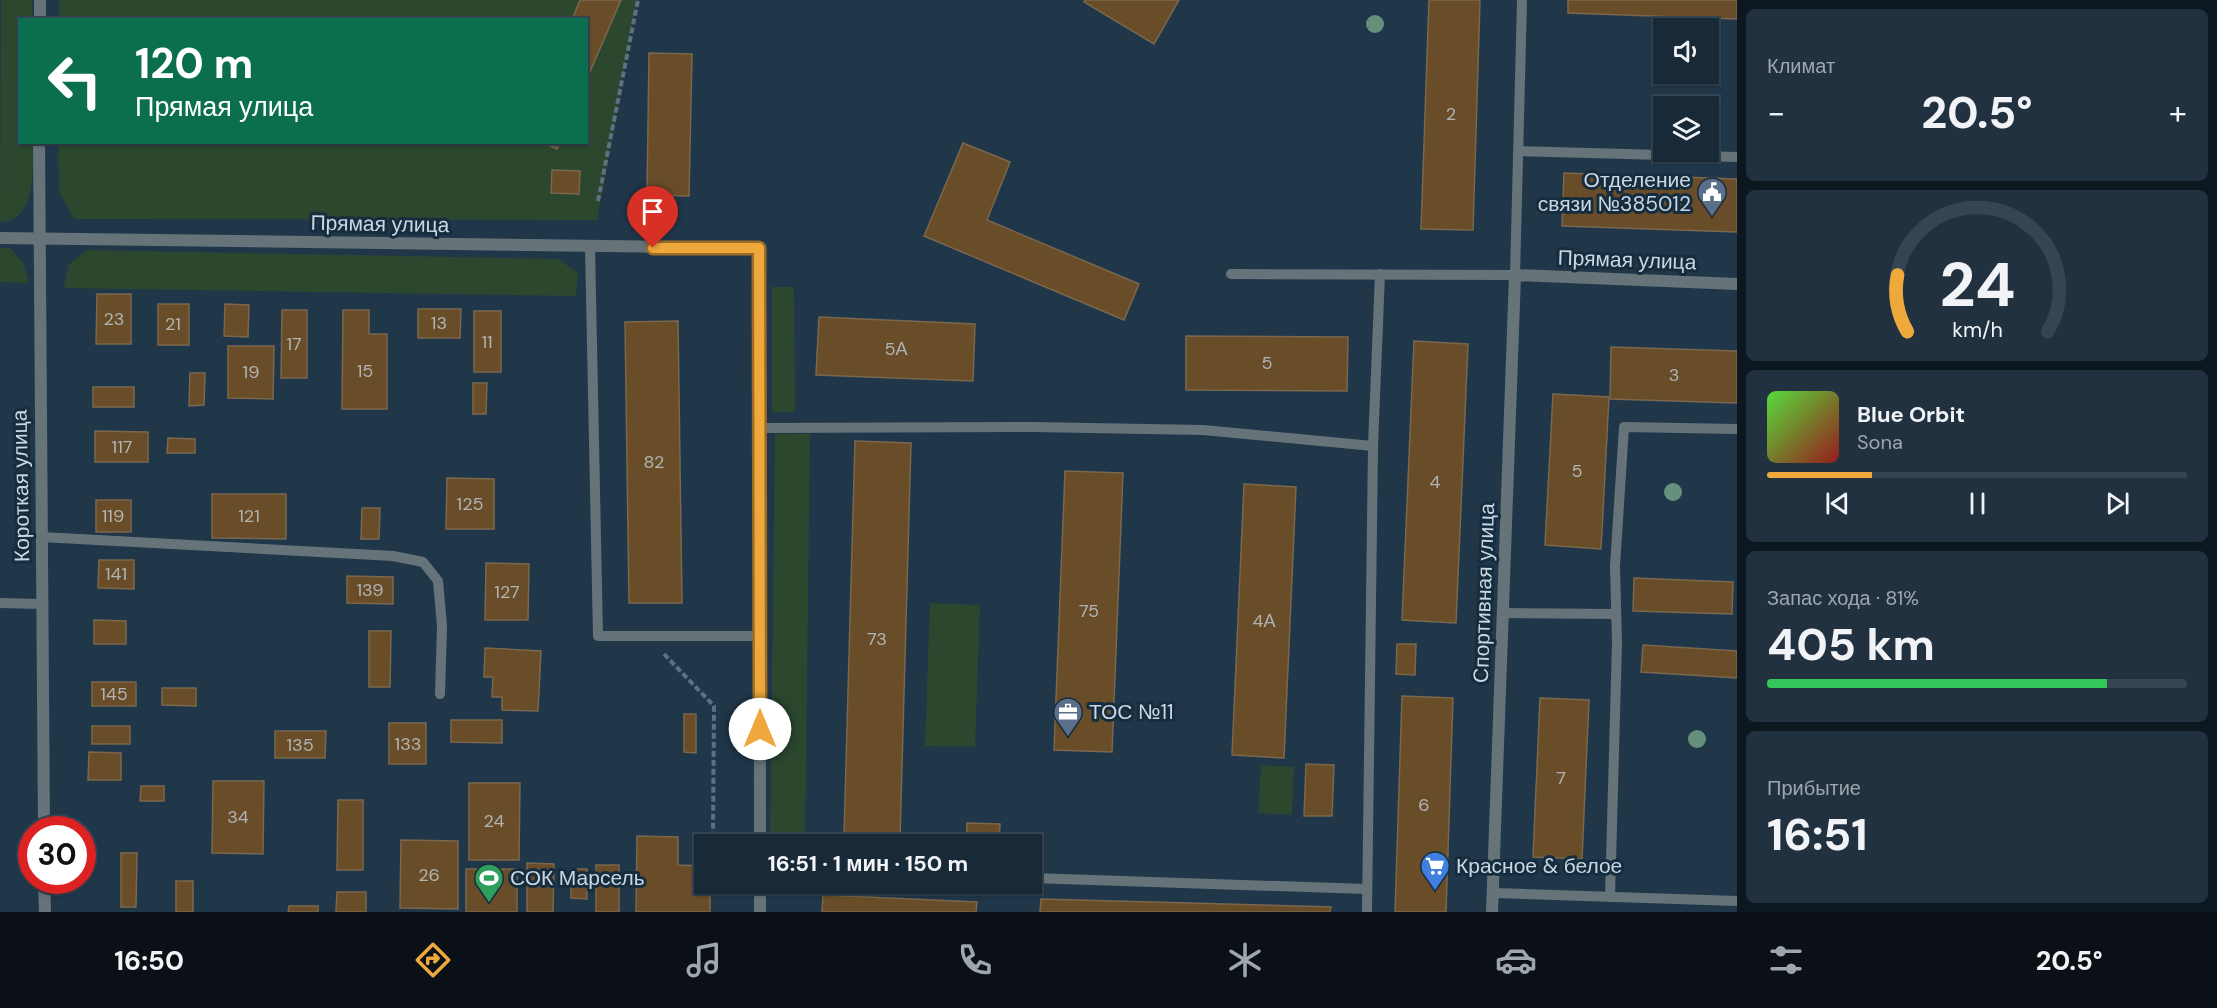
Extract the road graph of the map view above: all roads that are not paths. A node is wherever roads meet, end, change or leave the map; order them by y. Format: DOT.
graph roads {
  1 [pos="40,0"];
  2 [pos="1522,0"];
  3 [pos="40,18"];
  4 [pos="39,144"];
  5 [pos="1519,151"];
  6 [pos="1737,157"];
  7 [pos="0,238"];
  8 [pos="38,239"];
  9 [pos="590,248"];
  10 [pos="1231,274"];
  11 [pos="1380,274"];
  12 [pos="1515,275"];
  13 [pos="1737,284"];
  14 [pos="759,428"];
  15 [pos="1737,429"];
  16 [pos="1373,446"];
  17 [pos="41,537"];
  18 [pos="0,603"];
  19 [pos="41,604"];
  20 [pos="1503,613"];
  21 [pos="1616,614"];
  22 [pos="760,636"];
  23 [pos="440,694"];
  24 [pos="44,816"];
  25 [pos="760,834"];
  26 [pos="1042,878"];
  27 [pos="1367,889"];
  28 [pos="1493,893"];
  29 [pos="45,894"];
  30 [pos="760,894"];
  31 [pos="1610,897"];
  32 [pos="1737,901"];
  33 [pos="45,912"];
  34 [pos="760,912"];
  35 [pos="1366,912"];
  36 [pos="1492,912"];
  1 -- 3 [label="street"];
  2 -- 5 [label="lane"];
  4 -- 8 [label="street, Короткая улица"];
  5 -- 6 [label="lane"];
  5 -- 12 [label="lane"];
  7 -- 8 [label="street, Прямая улица"];
  8 -- 9 [label="street, Прямая улица"];
  8 -- 17 [label="street, Короткая улица"];
  9 -- 14 [label="street, Прямая улица"];
  9 -- 22 [label="lane"];
  10 -- 11 [label="lane"];
  11 -- 12 [label="lane"];
  11 -- 16 [label="lane"];
  12 -- 13 [label="street, Прямая улица"];
  12 -- 20 [label="street, Спортивная улица"];
  14 -- 16 [label="lane"];
  14 -- 22 [label="street"];
  15 -- 21 [label="lane"];
  16 -- 27 [label="lane"];
  17 -- 19 [label="street, Короткая улица"];
  17 -- 23 [label="lane"];
  18 -- 19 [label="lane"];
  19 -- 24 [label="street, Короткая улица"];
  20 -- 21 [label="lane"];
  20 -- 28 [label="street, Спортивная улица"];
  21 -- 31 [label="lane"];
  22 -- 25 [label="street"];
  26 -- 27 [label="lane"];
  27 -- 35 [label="lane"];
  28 -- 31 [label="lane"];
  28 -- 36 [label="street, Спортивная улица"];
  29 -- 33 [label="street"];
  30 -- 34 [label="street"];
  31 -- 32 [label="lane"];
}
